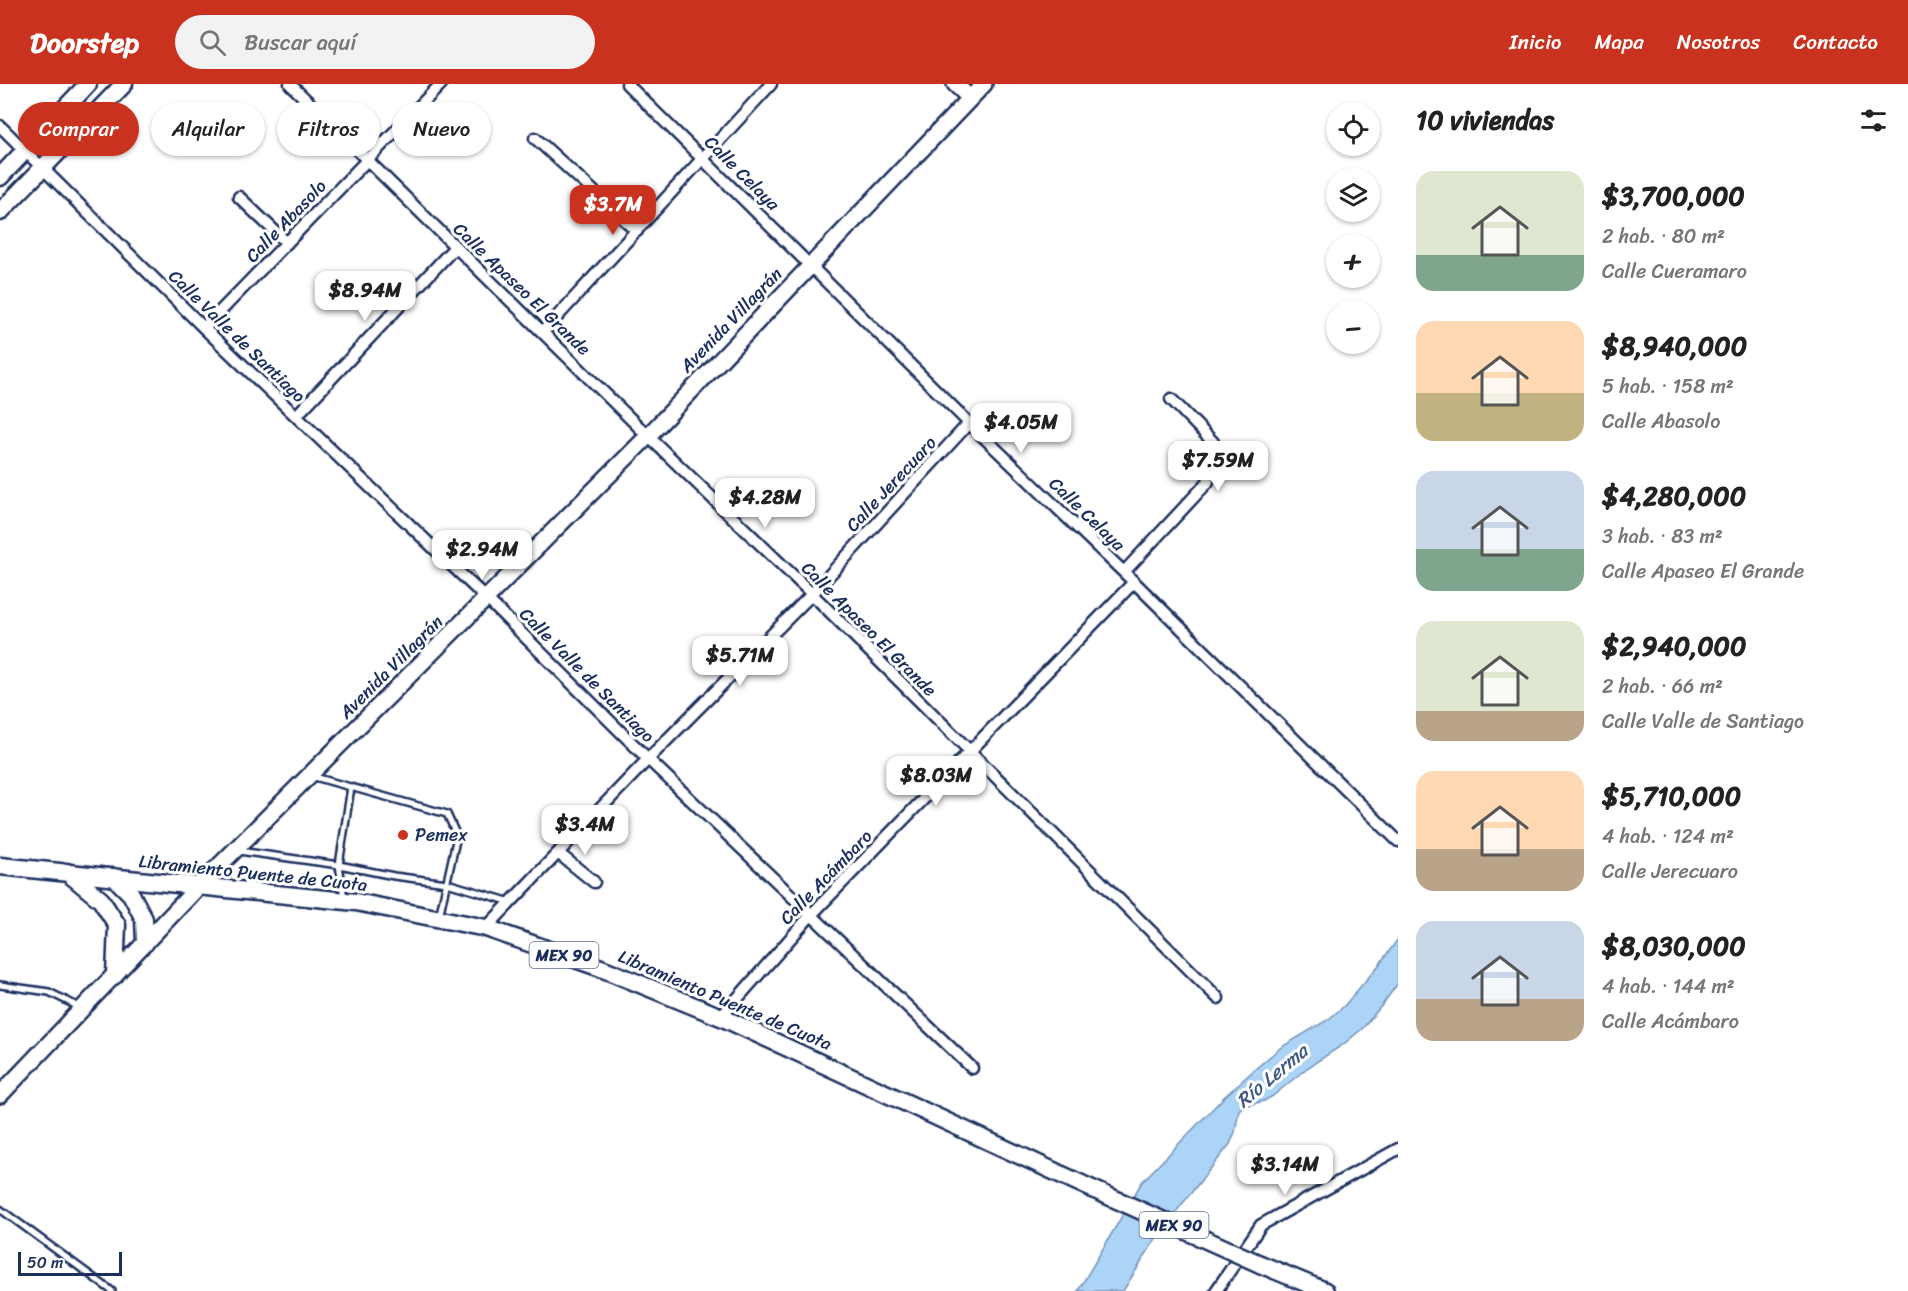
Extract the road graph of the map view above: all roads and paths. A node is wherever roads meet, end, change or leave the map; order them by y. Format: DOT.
graph roads {
  1 [pos="88,84"];
  2 [pos="124,84"];
  3 [pos="290,84"];
  4 [pos="441,84"];
  5 [pos="627,84"];
  6 [pos="771,84"];
  7 [pos="955,84"];
  8 [pos="984,84"];
  9 [pos="970,98"];
  10 [pos="71,102"];
  11 [pos="0,126"];
  12 [pos="535,138"];
  13 [pos="18,144"];
  14 [pos="20,156"];
  15 [pos="31,156"];
  16 [pos="703,158"];
  17 [pos="368,160"];
  18 [pos="44,168"];
  19 [pos="0,177"];
  20 [pos="239,197"];
  21 [pos="0,212"];
  22 [pos="637,231"];
  23 [pos="287,243"];
  24 [pos="455,247"];
  25 [pos="811,266"];
  26 [pos="204,328"];
  27 [pos="543,332"];
  28 [pos="1171,399"];
  29 [pos="296,416"];
  30 [pos="969,423"];
  31 [pos="648,436"];
  32 [pos="1124,572"];
  33 [pos="1134,582"];
  34 [pos="812,594"];
  35 [pos="487,599"];
  36 [pos="969,752"];
  37 [pos="648,759"];
  38 [pos="310,776"];
  39 [pos="351,787"];
  40 [pos="1398,841"];
  41 [pos="236,850"];
  42 [pos="558,853"];
  43 [pos="339,864"];
  44 [pos="0,867"];
  45 [pos="67,872"];
  46 [pos="114,877"];
  47 [pos="594,882"];
  48 [pos="447,883"];
  49 [pos="200,885"];
  50 [pos="344,901"];
  51 [pos="511,902"];
  52 [pos="811,915"];
  53 [pos="438,918"];
  54 [pos="486,928"];
  55 [pos="145,943"];
  56 [pos="115,975"];
  57 [pos="0,985"];
  58 [pos="1218,998"];
  59 [pos="82,1009"];
  60 [pos="721,1017"];
  61 [pos="972,1068"];
  62 [pos="0,1095"];
  63 [pos="1398,1149"];
  64 [pos="0,1209"];
  65 [pos="112,1291"];
  66 [pos="1215,1291"];
  67 [pos="1325,1291"];
  1 -- 10 [label="main road"];
  2 -- 18 [label="main road"];
  3 -- 17 [label="street, Calle Apaseo El Grande"];
  4 -- 17 [label="street, Calle Abasolo"];
  5 -- 16 [label="street, Calle Celaya"];
  6 -- 16 [label="street"];
  7 -- 9 [label="street"];
  8 -- 9 [label="street, Avenida Villagrán"];
  9 -- 25 [label="street, Avenida Villagrán"];
  11 -- 13 [label="street, Calle Valle de Santiago"];
  12 -- 22 [label="street"];
  14 -- 19 [label="main road"];
  15 -- 18 [label="street, Calle Valle de Santiago"];
  16 -- 22 [label="street"];
  16 -- 25 [label="street, Calle Celaya"];
  17 -- 23 [label="street, Calle Abasolo"];
  17 -- 24 [label="street, Calle Apaseo El Grande"];
  18 -- 21 [label="main road"];
  18 -- 26 [label="street, Calle Valle de Santiago"];
  20 -- 23 [label="street"];
  22 -- 27 [label="street"];
  23 -- 26 [label="street, Calle Abasolo"];
  24 -- 27 [label="street, Calle Apaseo El Grande"];
  24 -- 29 [label="street"];
  25 -- 30 [label="street, Calle Celaya"];
  25 -- 31 [label="street, Avenida Villagrán"];
  26 -- 29 [label="street, Calle Valle de Santiago"];
  27 -- 31 [label="street, Calle Apaseo El Grande"];
  28 -- 32 [label="street"];
  29 -- 35 [label="street, Calle Valle de Santiago"];
  30 -- 32 [label="street, Calle Celaya"];
  30 -- 34 [label="street, Calle Jerecuaro"];
  31 -- 34 [label="street, Calle Apaseo El Grande"];
  31 -- 35 [label="street, Avenida Villagrán"];
  32 -- 33 [label="street, Calle Celaya"];
  33 -- 36 [label="street, Calle Acámbaro"];
  33 -- 40 [label="street, Calle Celaya"];
  34 -- 36 [label="street, Calle Apaseo El Grande"];
  34 -- 37 [label="street, Calle Jerecuaro"];
  35 -- 37 [label="street, Calle Valle de Santiago"];
  35 -- 38 [label="street, Avenida Villagrán"];
  36 -- 52 [label="street, Calle Acámbaro"];
  36 -- 58 [label="street, Calle Apaseo El Grande"];
  37 -- 42 [label="street, Calle Jerecuaro"];
  37 -- 52 [label="street, Calle Valle de Santiago"];
  38 -- 39 [label="lane"];
  38 -- 41 [label="street, Avenida Villagrán"];
  39 -- 43 [label="lane"];
  39 -- 48 [label="lane"];
  41 -- 43 [label="lane"];
  41 -- 49 [label="street, Avenida Villagrán"];
  42 -- 47 [label="street"];
  42 -- 51 [label="street, Calle Jerecuaro"];
  43 -- 48 [label="lane"];
  43 -- 50 [label="lane"];
  44 -- 45 [label="main road, Libramiento Puente de Cuota / MEX 90"];
  45 -- 46 [label="main road, Libramiento Puente de Cuota / MEX 90"];
  45 -- 56 [label="main road"];
  46 -- 49 [label="main road, Libramiento Puente de Cuota / MEX 90"];
  46 -- 55 [label="main road"];
  48 -- 51 [label="lane"];
  48 -- 53 [label="lane"];
  49 -- 50 [label="main road, Libramiento Puente de Cuota / MEX 90"];
  49 -- 55 [label="street, Avenida Villagrán"];
  50 -- 53 [label="main road, Libramiento Puente de Cuota / MEX 90"];
  51 -- 54 [label="street, Calle Jerecuaro"];
  52 -- 60 [label="street, Calle Acámbaro"];
  52 -- 61 [label="street, Calle Valle de Santiago"];
  53 -- 54 [label="main road, Libramiento Puente de Cuota / MEX 90"];
  54 -- 60 [label="main road, Libramiento Puente de Cuota / MEX 90"];
  55 -- 56 [label="street, Avenida Villagrán"];
  56 -- 59 [label="street, Avenida Villagrán"];
  57 -- 59 [label="lane"];
  59 -- 62 [label="street, Avenida Villagrán"];
  60 -- 67 [label="main road, Libramiento Puente de Cuota / MEX 90, bridge"];
  63 -- 66 [label="street"];
  64 -- 65 [label="lane"];
}
